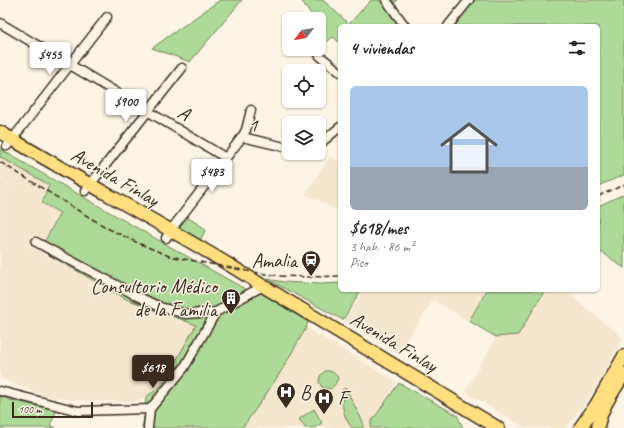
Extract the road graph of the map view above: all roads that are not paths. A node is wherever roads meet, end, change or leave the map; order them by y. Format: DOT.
graph roads {
  1 [pos="386,0"];
  2 [pos="470,0"];
  3 [pos="107,17"];
  4 [pos="0,23"];
  5 [pos="404,24"];
  6 [pos="450,24"];
  7 [pos="320,56"];
  8 [pos="70,66"];
  9 [pos="182,68"];
  10 [pos="338,70"];
  11 [pos="251,110"];
  12 [pos="148,111"];
  13 [pos="338,129"];
  14 [pos="0,132"];
  15 [pos="242,137"];
  16 [pos="326,139"];
  17 [pos="6,142"];
  18 [pos="282,146"];
  19 [pos="226,158"];
  20 [pos="87,188"];
  21 [pos="168,234"];
  22 [pos="36,242"];
  23 [pos="260,288"];
  24 [pos="216,312"];
  25 [pos="624,356"];
  26 [pos="624,374"];
  27 [pos="0,391"];
  28 [pos="150,409"];
  29 [pos="148,428"];
  30 [pos="484,428"];
  31 [pos="498,428"];
  32 [pos="580,428"];
  33 [pos="598,428"];
  1 -- 5 [label="street"];
  2 -- 6 [label="street"];
  3 -- 8 [label="street"];
  4 -- 8 [label="street, A"];
  7 -- 10 [label="street"];
  8 -- 12 [label="street, A"];
  8 -- 17 [label="street"];
  9 -- 12 [label="street"];
  11 -- 15 [label="street"];
  12 -- 19 [label="street, A"];
  12 -- 20 [label="street"];
  13 -- 16 [label="street"];
  14 -- 17 [label="highway, Avenida Finlay"];
  15 -- 18 [label="street, 1"];
  15 -- 19 [label="street, 1"];
  17 -- 20 [label="highway, Avenida Finlay"];
  19 -- 21 [label="street, 1"];
  20 -- 21 [label="highway, Avenida Finlay"];
  21 -- 23 [label="highway, Avenida Finlay"];
  22 -- 24 [label="street"];
  23 -- 24 [label="street"];
  23 -- 30 [label="highway, Avenida Finlay"];
  23 -- 31 [label="highway, Avenida Finlay"];
  24 -- 28 [label="street"];
  25 -- 32 [label="highway"];
  26 -- 33 [label="highway"];
  27 -- 28 [label="street"];
  28 -- 29 [label="street"];
}
